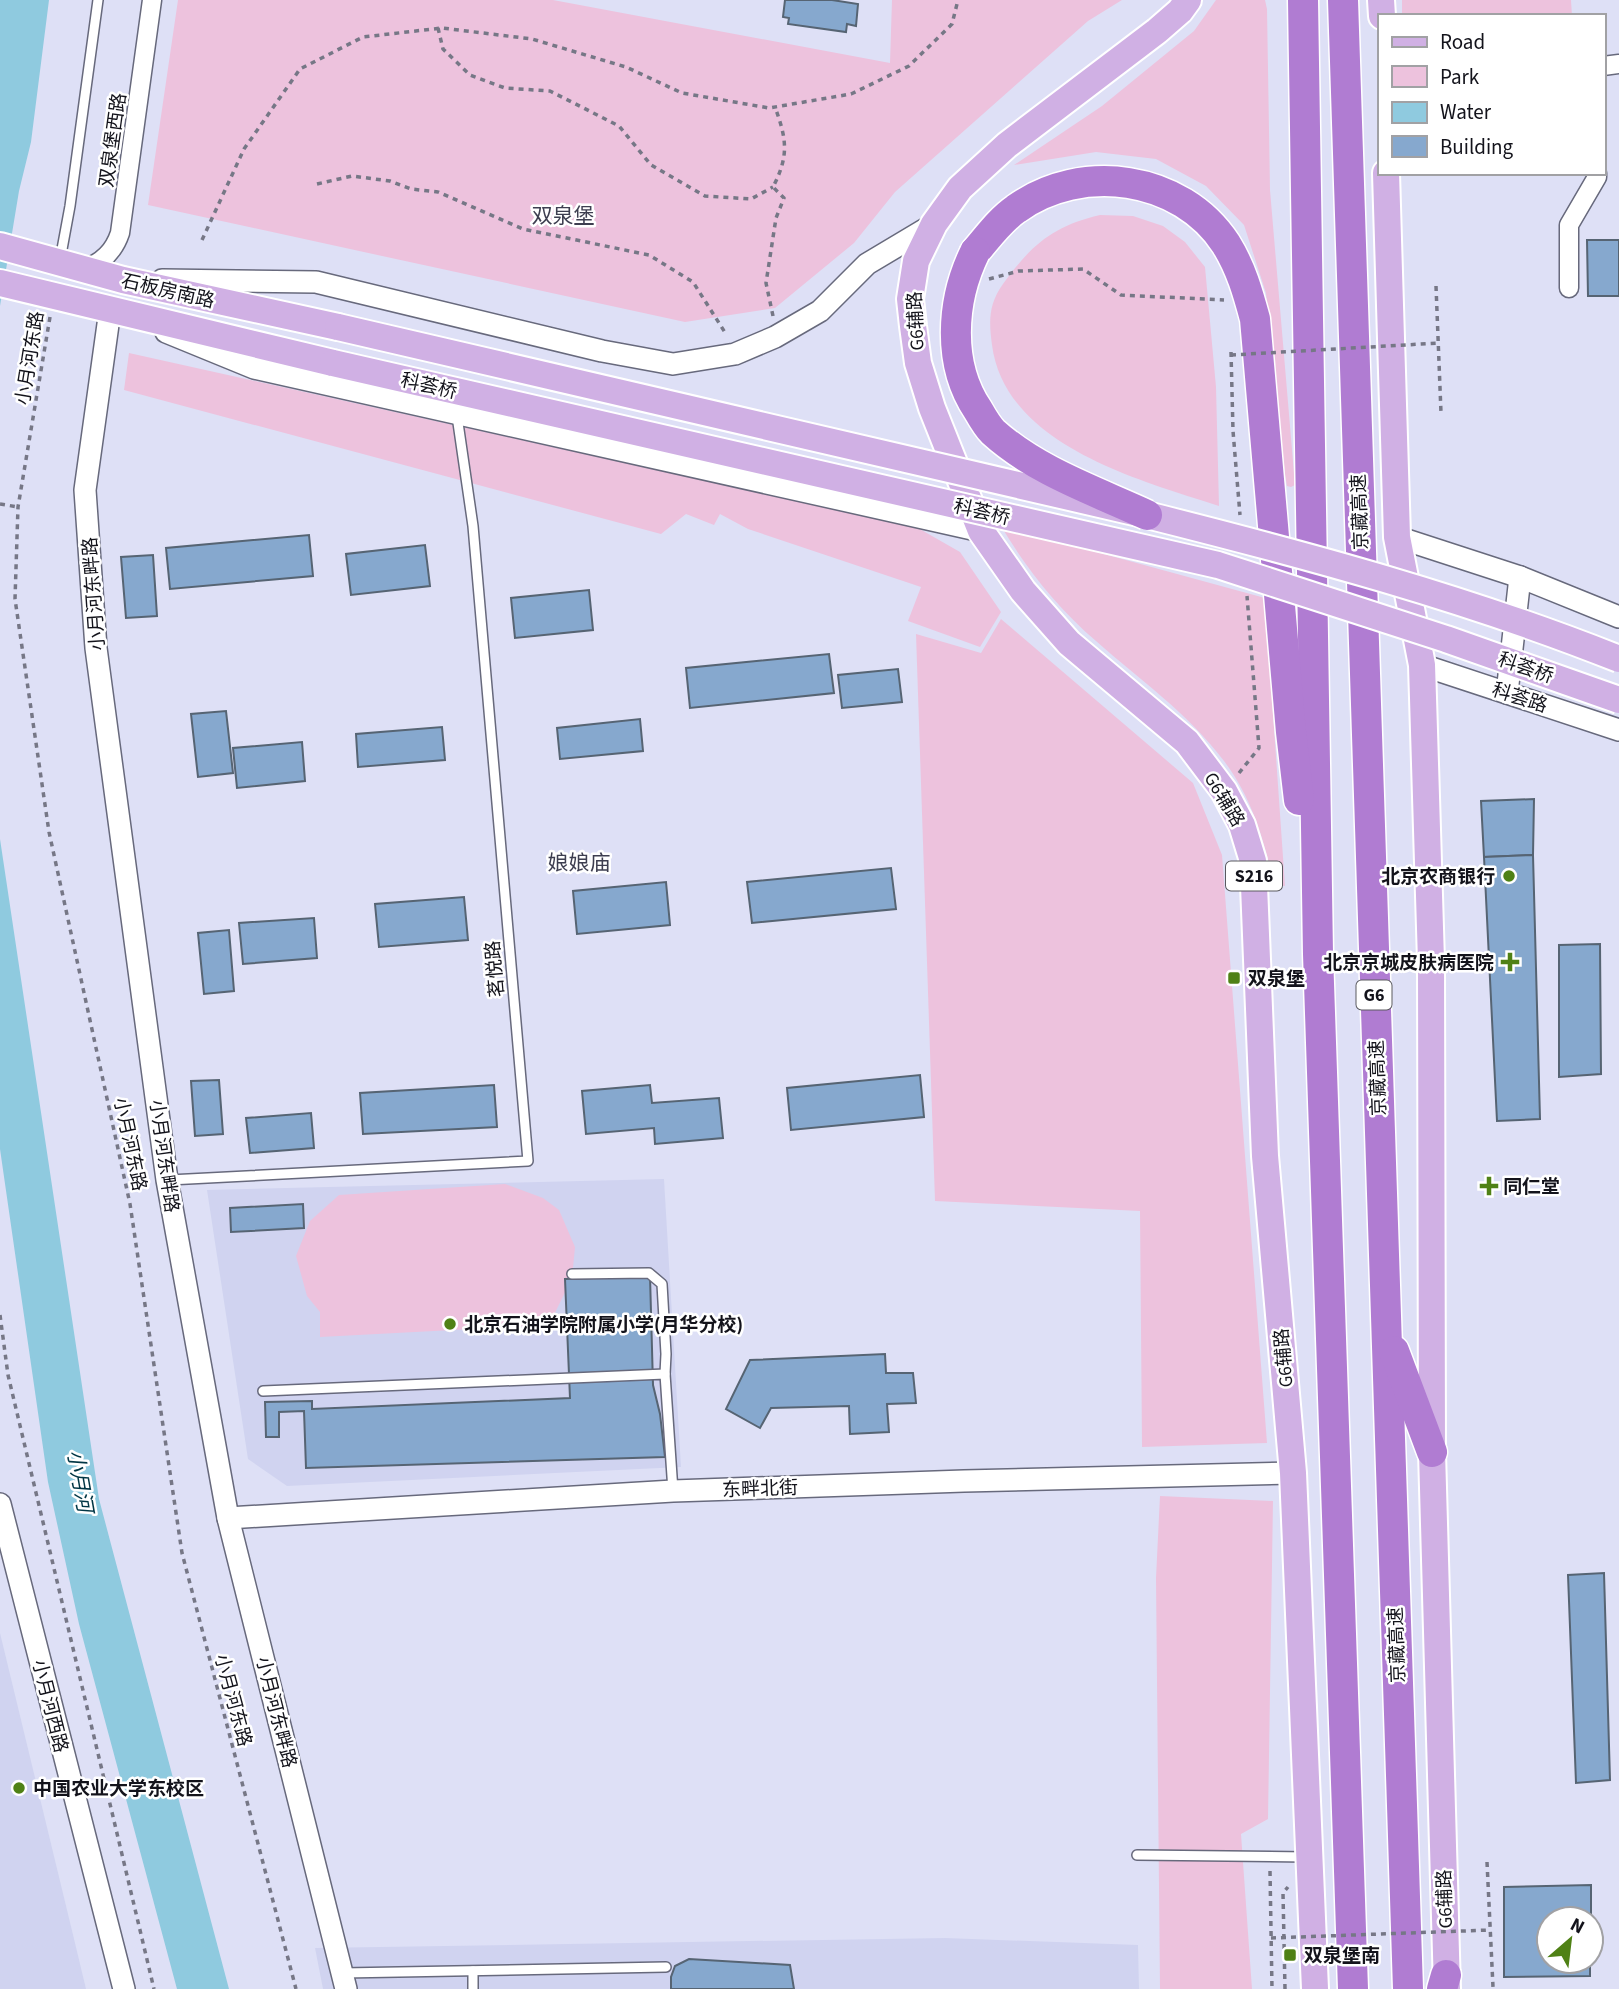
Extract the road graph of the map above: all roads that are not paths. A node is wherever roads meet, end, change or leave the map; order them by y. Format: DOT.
graph roads {
  1 [pos="98,0"];
  2 [pos="152,0"];
  3 [pos="1188,0"];
  4 [pos="1303,0"];
  5 [pos="1343,0"];
  6 [pos="1386,175"];
  7 [pos="1597,175"];
  8 [pos="934,224"];
  9 [pos="0,246"];
  10 [pos="52,260"];
  11 [pos="85,269"];
  12 [pos="123,280"];
  13 [pos="0,283"];
  14 [pos="1569,288"];
  15 [pos="112,311"];
  16 [pos="338,327"];
  17 [pos="333,363"];
  18 [pos="457,413"];
  19 [pos="1147,515"];
  20 [pos="981,531"];
  21 [pos="1397,537"];
  22 [pos="1520,577"];
  23 [pos="1619,617"];
  24 [pos="1619,659"];
  25 [pos="1422,665"];
  26 [pos="1507,693"];
  27 [pos="1619,699"];
  28 [pos="1619,730"];
  29 [pos="1318,954"];
  30 [pos="167,1180"];
  31 [pos="572,1273"];
  32 [pos="1385,1326"];
  33 [pos="665,1374"];
  34 [pos="263,1391"];
  35 [pos="1432,1452"];
  36 [pos="1293,1473"];
  37 [pos="673,1491"];
  38 [pos="0,1504"];
  39 [pos="228,1518"];
  40 [pos="1137,1854"];
  41 [pos="1309,1857"];
  42 [pos="666,1967"];
  43 [pos="473,1970"];
  44 [pos="344,1981"];
  45 [pos="1445,1984"];
  46 [pos="124,1989"];
  47 [pos="473,1989"];
  48 [pos="1315,1989"];
  49 [pos="1353,1989"];
  50 [pos="1408,1989"];
  1 -- 10 [label="lane"];
  2 -- 11 [label="street, 双泉堡西路"];
  3 -- 8 [label="main road, G6辅路 / S216"];
  4 -- 29 [label="highway"];
  5 -- 32 [label="highway, 京藏高速 / G6"];
  6 -- 21 [label="main road, G6辅路"];
  7 -- 14 [label="street"];
  8 -- 12 [label="street"];
  8 -- 20 [label="main road, G6辅路 / S216"];
  9 -- 10 [label="main road, 石板房南路"];
  10 -- 11 [label="main road, 石板房南路"];
  11 -- 12 [label="main road, 石板房南路"];
  12 -- 16 [label="main road, 石板房南路"];
  13 -- 15 [label="main road, 石板房南路"];
  15 -- 17 [label="main road, 石板房南路"];
  15 -- 18 [label="street"];
  15 -- 30 [label="street, 小月河东畔路"];
  16 -- 19 [label="main road, 科荟桥, bridge"];
  17 -- 27 [label="main road, 科荟桥, bridge"];
  18 -- 20 [label="street"];
  18 -- 30 [label="lane, 茗悦路"];
  19 -- 24 [label="main road, 科荟桥, bridge"];
  19 -- 29 [label="highway, bridge"];
  20 -- 36 [label="main road, G6辅路 / S216"];
  21 -- 22 [label="street"];
  21 -- 25 [label="main road, G6辅路"];
  22 -- 23 [label="street"];
  22 -- 26 [label="street"];
  25 -- 26 [label="street, 科荟路"];
  25 -- 35 [label="main road, G6辅路"];
  26 -- 28 [label="street, 科荟路"];
  29 -- 49 [label="highway"];
  30 -- 39 [label="street, 小月河东畔路"];
  31 -- 33 [label="lane"];
  32 -- 35 [label="highway"];
  32 -- 50 [label="highway, 京藏高速 / G6"];
  33 -- 34 [label="lane"];
  33 -- 37 [label="lane"];
  35 -- 45 [label="main road, G6辅路"];
  36 -- 37 [label="street, 东畔北街"];
  36 -- 41 [label="main road, G6辅路 / S216"];
  37 -- 39 [label="street, 东畔北街"];
  38 -- 46 [label="street, 小月河西路"];
  39 -- 44 [label="street, 小月河东畔路"];
  40 -- 41 [label="lane"];
  41 -- 48 [label="main road, G6辅路 / S216"];
  42 -- 43 [label="lane"];
  43 -- 44 [label="lane"];
  43 -- 47 [label="lane"];
}
